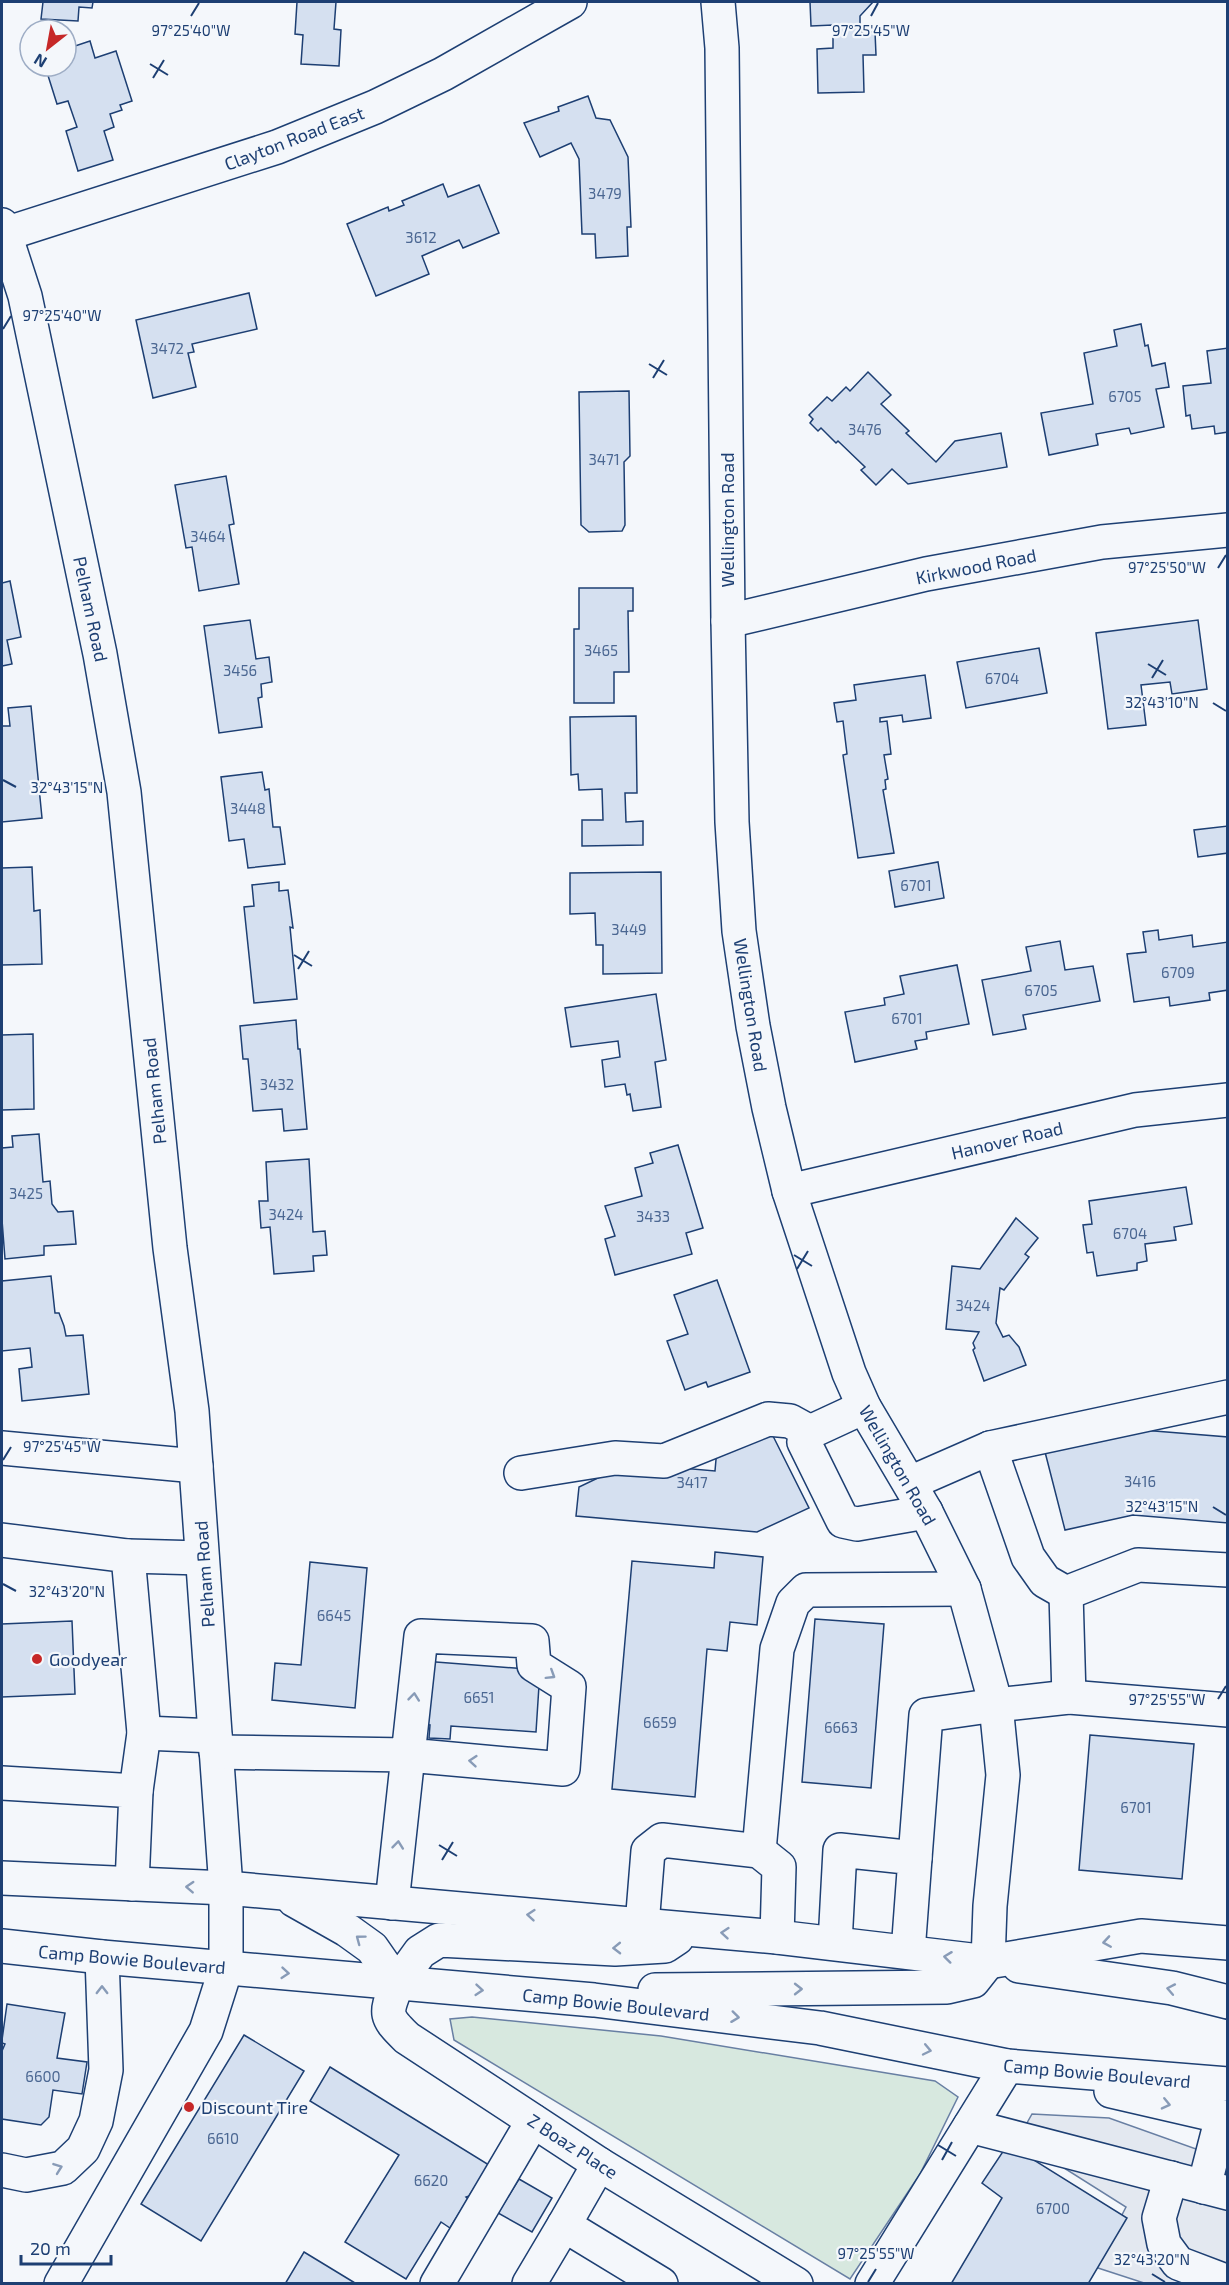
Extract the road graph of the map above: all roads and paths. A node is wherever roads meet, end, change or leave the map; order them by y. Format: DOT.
graph roads {
  1 [pos="570,2"];
  2 [pos="718,2"];
  3 [pos="2,232"];
  4 [pos="1227,530"];
  5 [pos="728,621"];
  6 [pos="1227,1100"];
  7 [pos="789,1191"];
  8 [pos="1227,1397"];
  9 [pos="864,1407"];
  10 [pos="810,1432"];
  11 [pos="2,1448"];
  12 [pos="990,1448"];
  13 [pos="196,1466"];
  14 [pos="521,1473"];
  15 [pos="910,1483"];
  16 [pos="926,1512"];
  17 [pos="2,1540"];
  18 [pos="128,1556"];
  19 [pos="202,1558"];
  20 [pos="1227,1570"];
  21 [pos="964,1589"];
  22 [pos="1066,1593"];
  23 [pos="1069,1697"];
  24 [pos="996,1705"];
  25 [pos="1227,1710"];
  26 [pos="144,1733"];
  27 [pos="216,1744"];
  28 [pos="408,1755"];
  29 [pos="2,1783"];
  30 [pos="136,1791"];
  31 [pos="759,1851"];
  32 [pos="915,1858"];
  33 [pos="2,1878"];
  34 [pos="132,1884"];
  35 [pos="226,1888"];
  36 [pos="281,1893"];
  37 [pos="392,1903"];
  38 [pos="642,1925"];
  39 [pos="692,1930"];
  40 [pos="777,1937"];
  41 [pos="835,1943"];
  42 [pos="1227,1943"];
  43 [pos="2,1946"];
  44 [pos="909,1952"];
  45 [pos="102,1957"];
  46 [pos="988,1962"];
  47 [pos="226,1968"];
  48 [pos="397,1984"];
  49 [pos="594,2000"];
  50 [pos="1227,2002"];
  51 [pos="1007,2066"];
  52 [pos="1227,2084"];
  53 [pos="1225,2117"];
  54 [pos="533,2121"];
  55 [pos="970,2126"];
  56 [pos="599,2164"];
  57 [pos="2,2170"];
  58 [pos="1171,2178"];
  59 [pos="1216,2190"];
  60 [pos="564,2225"];
  61 [pos="1227,2282"];
  62 [pos="61,2283"];
  63 [pos="437,2283"];
  64 [pos="529,2283"];
  65 [pos="661,2283"];
  66 [pos="796,2283"];
  67 [pos="873,2283"];
  1 -- 3 [label="street, Clayton Road East"];
  2 -- 5 [label="street, Wellington Road"];
  3 -- 13 [label="street, Pelham Road"];
  4 -- 5 [label="street, Kirkwood Road"];
  5 -- 7 [label="street, Wellington Road"];
  6 -- 7 [label="street, Hanover Road"];
  7 -- 9 [label="street, Wellington Road"];
  8 -- 12 [label="street"];
  9 -- 10 [label="street"];
  9 -- 15 [label="street, Wellington Road"];
  10 -- 14 [label="street"];
  10 -- 16 [label="street"];
  11 -- 13 [label="street"];
  12 -- 15 [label="street"];
  12 -- 22 [label="street"];
  13 -- 19 [label="street, Pelham Road"];
  15 -- 16 [label="street, Wellington Road"];
  16 -- 21 [label="street, Wellington Road"];
  17 -- 18 [label="street"];
  18 -- 19 [label="street"];
  18 -- 26 [label="street"];
  19 -- 27 [label="street, Pelham Road"];
  20 -- 22 [label="street"];
  21 -- 24 [label="street, Wellington Road"];
  21 -- 31 [label="street"];
  22 -- 23 [label="street"];
  23 -- 24 [label="street"];
  23 -- 25 [label="street"];
  24 -- 32 [label="street"];
  24 -- 46 [label="street, Wellington Road"];
  26 -- 27 [label="street"];
  26 -- 30 [label="street"];
  27 -- 28 [label="street"];
  27 -- 35 [label="street, Pelham Road"];
  28 -- 28 [label="street, one-way"];
  37 -- 28 [label="street, one-way"];
  29 -- 30 [label="street"];
  30 -- 34 [label="street"];
  31 -- 38 [label="street"];
  31 -- 40 [label="street"];
  32 -- 41 [label="street"];
  32 -- 44 [label="street"];
  33 -- 34 [label="street"];
  35 -- 34 [label="street, one-way"];
  35 -- 36 [label="street"];
  35 -- 47 [label="street, Pelham Road"];
  36 -- 37 [label="street"];
  48 -- 36 [label="street, one-way"];
  38 -- 37 [label="street, one-way"];
  38 -- 39 [label="street"];
  40 -- 39 [label="street, one-way"];
  39 -- 48 [label="street, Z Boaz Place, one-way"];
  40 -- 41 [label="street"];
  41 -- 44 [label="street"];
  42 -- 46 [label="street, one-way"];
  43 -- 45 [label="street, Camp Bowie Boulevard"];
  46 -- 44 [label="street, one-way"];
  45 -- 47 [label="street, Camp Bowie Boulevard"];
  57 -- 45 [label="street, one-way"];
  49 -- 46 [label="street, one-way"];
  50 -- 46 [label="street, one-way"];
  47 -- 48 [label="street, Camp Bowie Boulevard, one-way"];
  47 -- 62 [label="street, Pelham Road"];
  48 -- 49 [label="street, Camp Bowie Boulevard, one-way"];
  48 -- 54 [label="street, Z Boaz Place"];
  49 -- 51 [label="street, Camp Bowie Boulevard, one-way"];
  51 -- 52 [label="street, Camp Bowie Boulevard"];
  51 -- 53 [label="street, one-way"];
  51 -- 55 [label="street"];
  53 -- 59 [label="street"];
  54 -- 56 [label="street, Z Boaz Place"];
  54 -- 63 [label="street"];
  55 -- 58 [label="street"];
  55 -- 67 [label="street"];
  56 -- 60 [label="street"];
  56 -- 66 [label="street, Z Boaz Place"];
  58 -- 59 [label="street"];
  58 -- 61 [label="street"];
  60 -- 64 [label="street"];
  60 -- 65 [label="street"];
}
